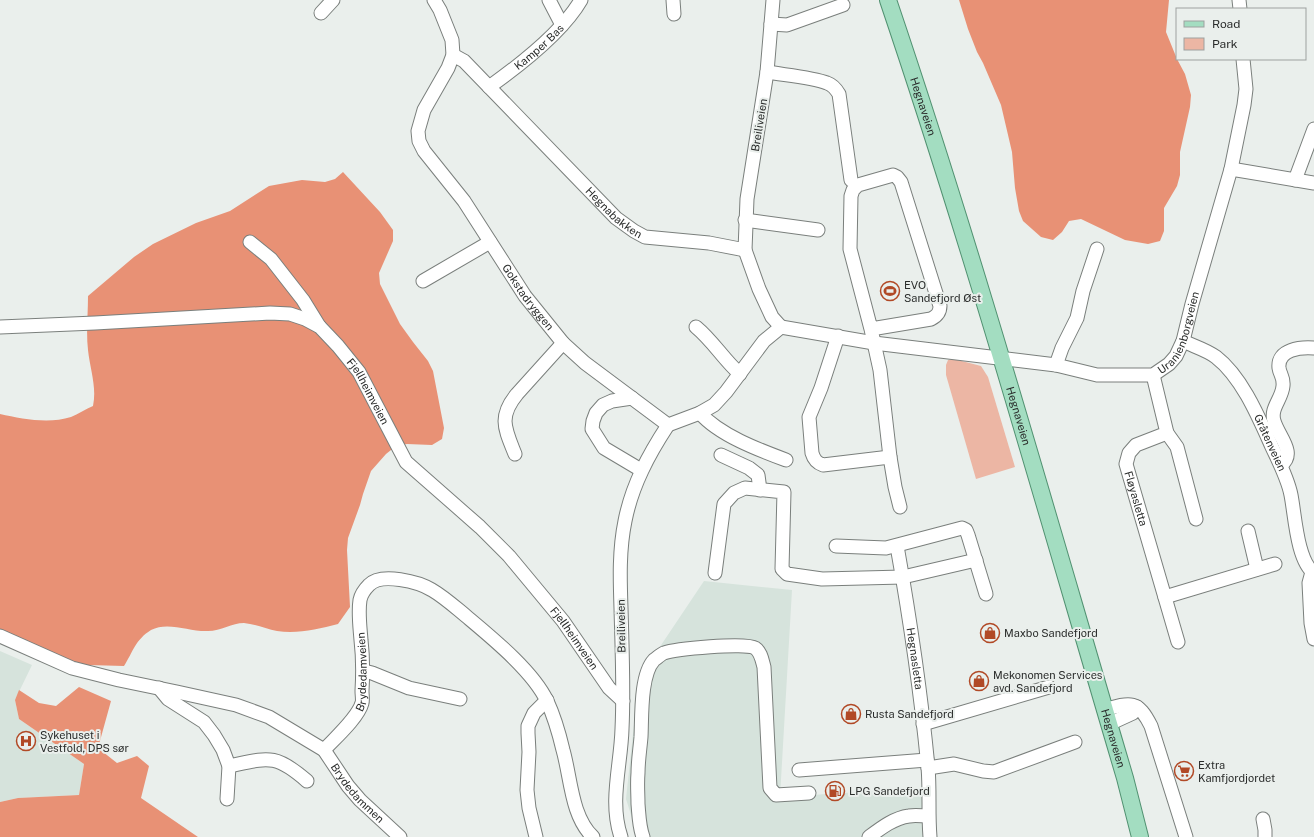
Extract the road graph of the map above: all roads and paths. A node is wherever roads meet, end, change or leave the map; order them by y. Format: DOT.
graph roads {
  1 [pos="333,0"];
  2 [pos="434,0"];
  3 [pos="549,0"];
  4 [pos="581,0"];
  5 [pos="674,0"];
  6 [pos="773,0"];
  7 [pos="888,0"];
  8 [pos="843,5"];
  9 [pos="321,14"];
  10 [pos="674,14"];
  11 [pos="771,24"];
  12 [pos="562,25"];
  13 [pos="453,56"];
  14 [pos="1243,60"];
  15 [pos="767,72"];
  16 [pos="489,87"];
  17 [pos="1314,128"];
  18 [pos="1231,169"];
  19 [pos="851,180"];
  20 [pos="1295,180"];
  21 [pos="1314,183"];
  22 [pos="745,220"];
  23 [pos="818,230"];
  24 [pos="250,242"];
  25 [pos="490,242"];
  26 [pos="1097,249"];
  27 [pos="745,250"];
  28 [pos="423,281"];
  29 [pos="781,326"];
  30 [pos="0,327"];
  31 [pos="320,327"];
  32 [pos="696,327"];
  33 [pos="871,329"];
  34 [pos="838,336"];
  35 [pos="1183,341"];
  36 [pos="563,343"];
  37 [pos="874,343"];
  38 [pos="1314,348"];
  39 [pos="1002,358"];
  40 [pos="1056,365"];
  41 [pos="740,374"];
  42 [pos="1153,375"];
  43 [pos="632,398"];
  44 [pos="700,414"];
  45 [pos="668,425"];
  46 [pos="1167,433"];
  47 [pos="515,454"];
  48 [pos="721,455"];
  49 [pos="890,457"];
  50 [pos="786,460"];
  51 [pos="1281,465"];
  52 [pos="641,470"];
  53 [pos="760,490"];
  54 [pos="900,507"];
  55 [pos="1196,518"];
  56 [pos="1248,531"];
  57 [pos="836,546"];
  58 [pos="897,546"];
  59 [pos="976,560"];
  60 [pos="1275,564"];
  61 [pos="1257,569"];
  62 [pos="715,573"];
  63 [pos="1313,573"];
  64 [pos="903,577"];
  65 [pos="986,594"];
  66 [pos="1165,597"];
  67 [pos="0,636"];
  68 [pos="1314,639"];
  69 [pos="1178,642"];
  70 [pos="364,671"];
  71 [pos="1049,687"];
  72 [pos="159,688"];
  73 [pos="460,699"];
  74 [pos="547,700"];
  75 [pos="623,701"];
  76 [pos="1107,717"];
  77 [pos="923,724"];
  78 [pos="1075,742"];
  79 [pos="324,750"];
  80 [pos="928,764"];
  81 [pos="229,766"];
  82 [pos="800,770"];
  83 [pos="307,781"];
  84 [pos="809,793"];
  85 [pos="227,799"];
  86 [pos="928,816"];
  87 [pos="1263,819"];
  88 [pos="396,835"];
  89 [pos="536,837"];
  90 [pos="593,837"];
  91 [pos="621,837"];
  92 [pos="642,837"];
  93 [pos="869,837"];
  94 [pos="930,837"];
  95 [pos="1140,837"];
  96 [pos="1186,837"];
  97 [pos="1265,837"];
  1 -- 9 [label="street"];
  2 -- 13 [label="street"];
  3 -- 12 [label="street"];
  4 -- 12 [label="street, Kamper Bas"];
  5 -- 10 [label="street"];
  6 -- 11 [label="street, Breiliveien"];
  7 -- 39 [label="main road, Hegnaveien"];
  8 -- 11 [label="street"];
  11 -- 15 [label="street, Breiliveien"];
  12 -- 16 [label="street, Kamper Bas"];
  13 -- 16 [label="street, Hegnabakken"];
  13 -- 25 [label="street, Gokstadryggen"];
  14 -- 18 [label="street, Uranienborgveien"];
  15 -- 19 [label="street"];
  15 -- 22 [label="street, Breiliveien"];
  16 -- 27 [label="street, Hegnabakken"];
  17 -- 20 [label="street"];
  18 -- 20 [label="street"];
  18 -- 35 [label="street, Uranienborgveien"];
  20 -- 21 [label="street"];
  22 -- 23 [label="street"];
  22 -- 27 [label="street, Breiliveien"];
  24 -- 31 [label="street"];
  25 -- 28 [label="street"];
  25 -- 36 [label="street, Gokstadryggen"];
  26 -- 40 [label="street"];
  27 -- 29 [label="street"];
  29 -- 34 [label="street, Uranienborgveien"];
  29 -- 41 [label="street"];
  30 -- 31 [label="street, Fjellheimveien"];
  31 -- 75 [label="street, Fjellheimveien"];
  32 -- 41 [label="street"];
  33 -- 33 [label="street"];
  33 -- 37 [label="street"];
  34 -- 37 [label="street, Uranienborgveien"];
  34 -- 49 [label="street"];
  35 -- 42 [label="street, Uranienborgveien"];
  35 -- 51 [label="street, Gråtenveien"];
  36 -- 43 [label="street, Gokstadryggen"];
  36 -- 47 [label="street"];
  37 -- 39 [label="street, Uranienborgveien"];
  37 -- 49 [label="street"];
  38 -- 51 [label="street"];
  39 -- 40 [label="street, Uranienborgveien"];
  39 -- 76 [label="main road, Hegnaveien"];
  40 -- 42 [label="street, Uranienborgveien"];
  41 -- 44 [label="street"];
  42 -- 46 [label="street"];
  43 -- 45 [label="street, Gokstadryggen"];
  43 -- 52 [label="street"];
  44 -- 45 [label="street"];
  44 -- 50 [label="street"];
  45 -- 52 [label="street, Breiliveien"];
  46 -- 55 [label="street"];
  46 -- 66 [label="street, Fløyasletta"];
  48 -- 53 [label="street"];
  49 -- 54 [label="street"];
  51 -- 63 [label="street, Gråtenveien"];
  52 -- 75 [label="street, Breiliveien"];
  53 -- 62 [label="street"];
  53 -- 64 [label="street"];
  56 -- 61 [label="street"];
  57 -- 58 [label="street"];
  58 -- 59 [label="street"];
  58 -- 64 [label="street, Hegnasletta"];
  59 -- 64 [label="street"];
  59 -- 65 [label="street"];
  60 -- 61 [label="street"];
  61 -- 66 [label="street"];
  63 -- 68 [label="street"];
  64 -- 77 [label="street, Hegnasletta"];
  66 -- 69 [label="street, Fløyasletta"];
  67 -- 72 [label="street"];
  70 -- 73 [label="street"];
  70 -- 74 [label="street, Brydedamveien"];
  70 -- 79 [label="street, Brydedamveien"];
  71 -- 77 [label="street"];
  72 -- 79 [label="street"];
  72 -- 81 [label="street"];
  74 -- 89 [label="street"];
  74 -- 90 [label="street, Brydedamveien"];
  75 -- 91 [label="street, Breiliveien"];
  76 -- 95 [label="main road, Hegnaveien"];
  76 -- 96 [label="street"];
  77 -- 80 [label="street, Hegnasletta"];
  78 -- 80 [label="street"];
  79 -- 88 [label="street, Brydedammen"];
  80 -- 82 [label="street"];
  80 -- 86 [label="street, Hegnasletta"];
  81 -- 83 [label="street"];
  81 -- 85 [label="street"];
  84 -- 92 [label="street"];
  86 -- 93 [label="street"];
  86 -- 94 [label="street, Hegnasletta"];
  87 -- 97 [label="street"];
}
